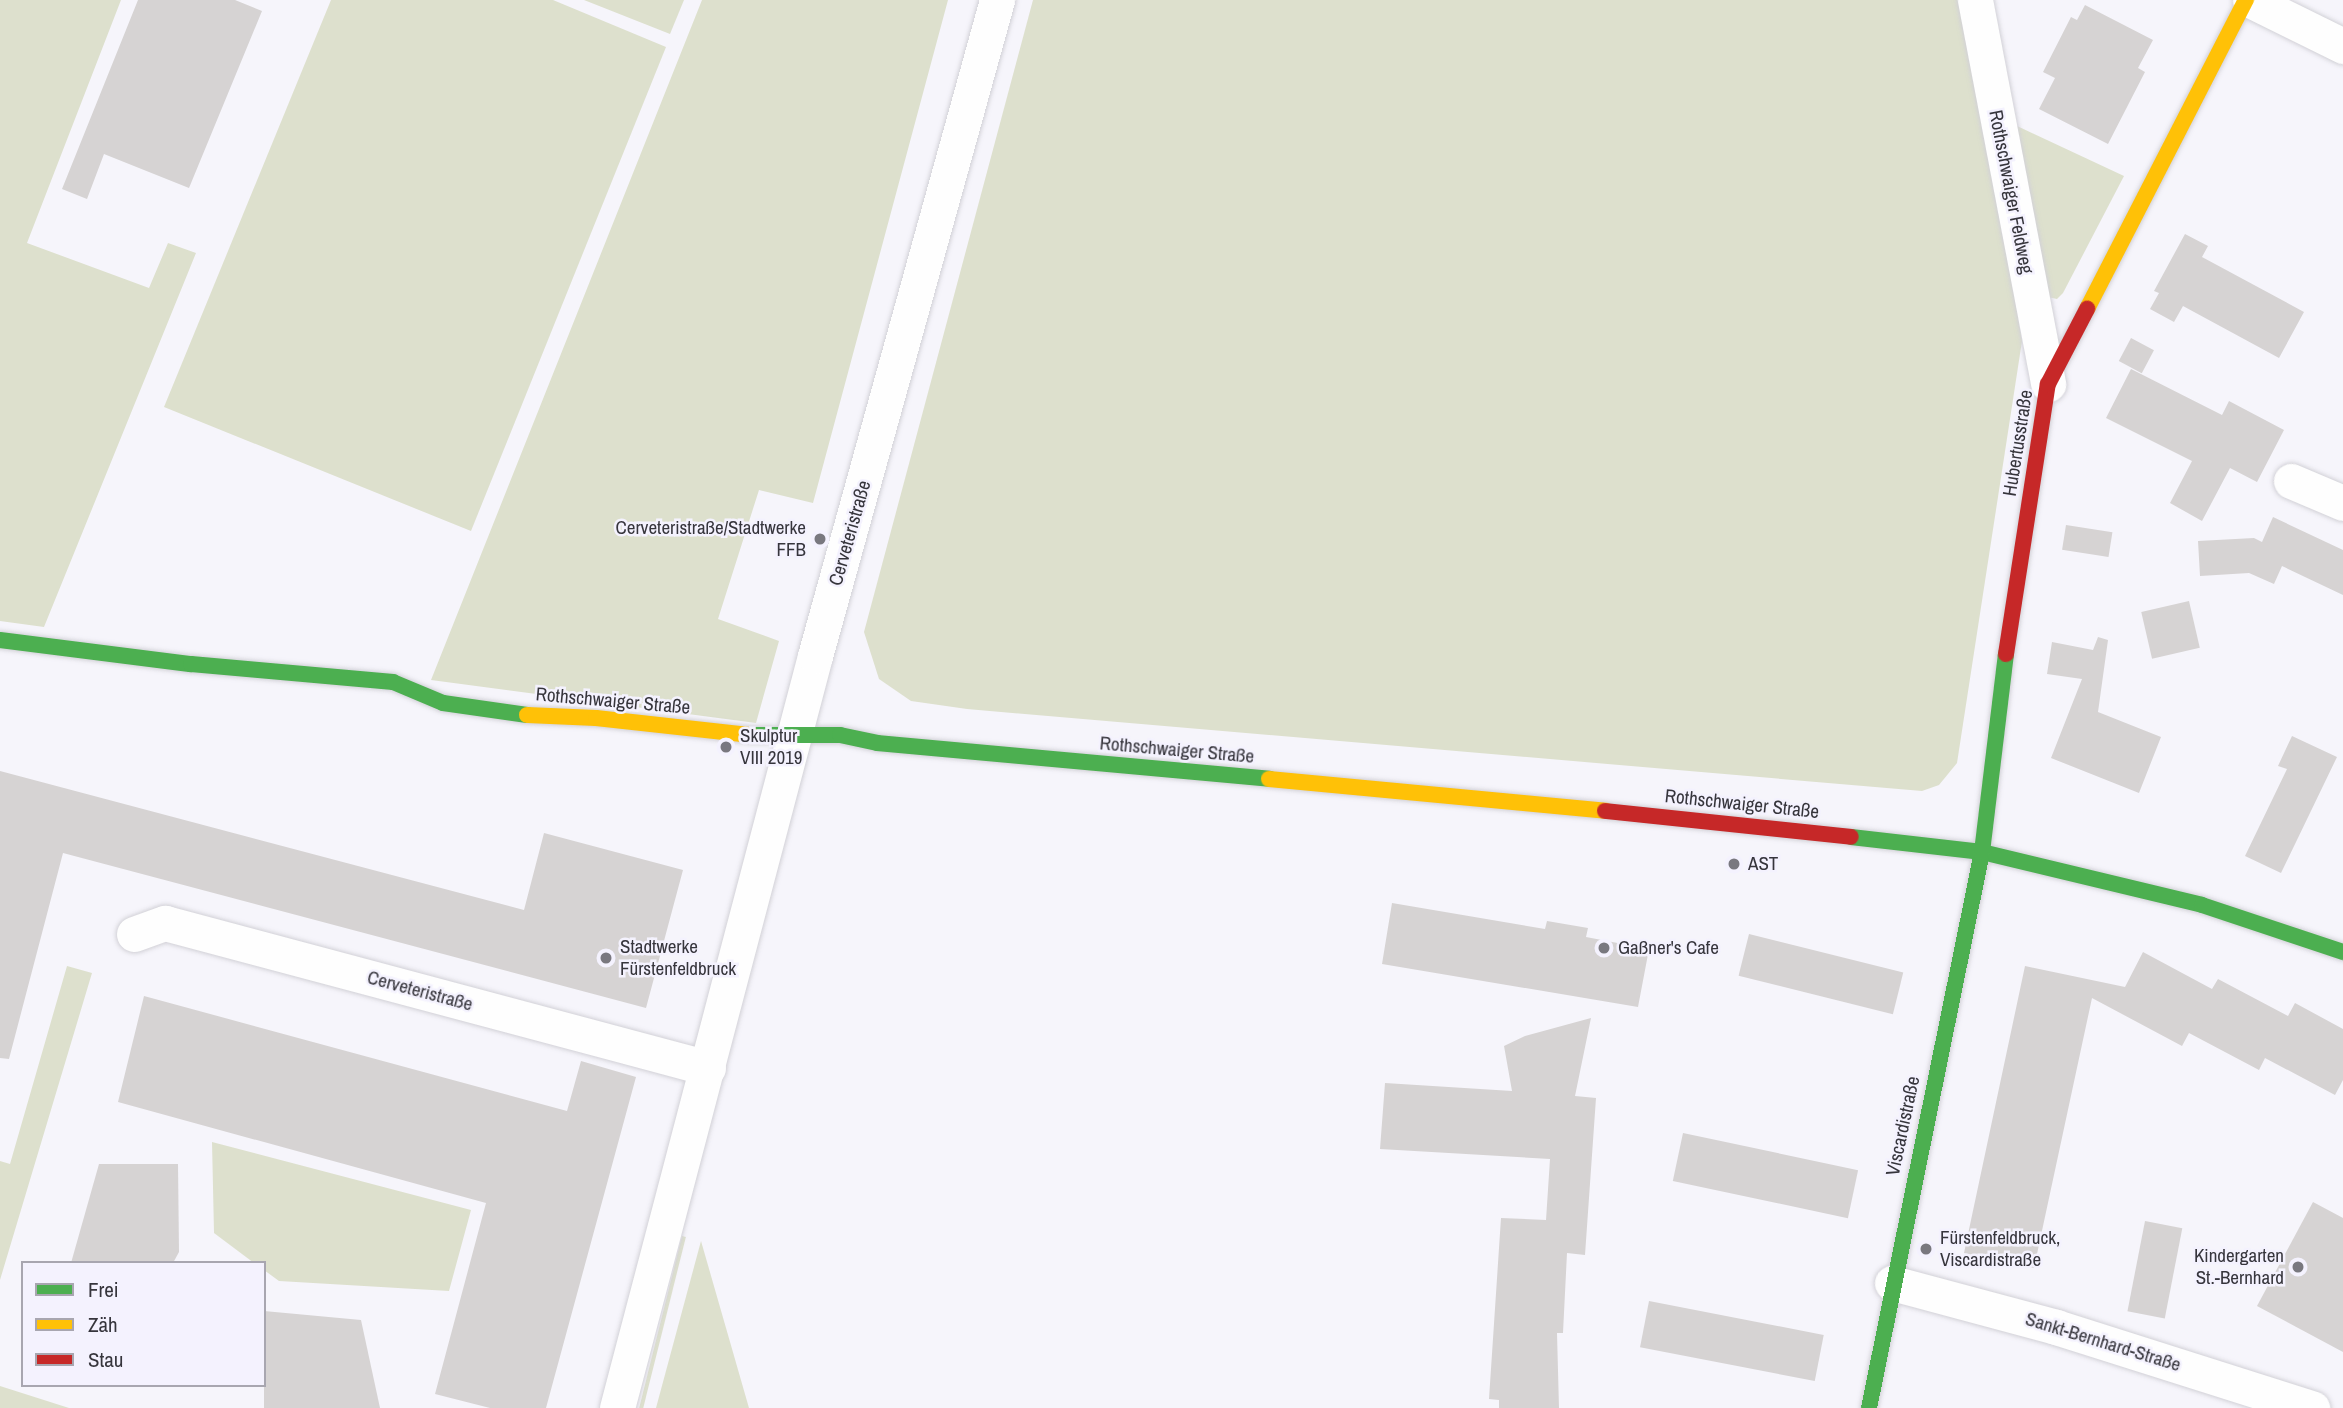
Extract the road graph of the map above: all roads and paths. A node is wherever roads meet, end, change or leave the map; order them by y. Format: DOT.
graph roads {
  1 [pos="996,0"];
  2 [pos="1975,0"];
  3 [pos="2248,0"];
  4 [pos="2343,46"];
  5 [pos="2048,384"];
  6 [pos="2291,481"];
  7 [pos="2343,503"];
  8 [pos="0,640"];
  9 [pos="796,735"];
  10 [pos="1982,852"];
  11 [pos="134,934"];
  12 [pos="2343,952"];
  13 [pos="708,1068"];
  14 [pos="1892,1283"];
  15 [pos="617,1408"];
  16 [pos="1869,1408"];
  17 [pos="2312,1408"];
  1 -- 9 [label="street, Cerveteristraße"];
  2 -- 5 [label="street, Rothschwaiger Feldweg"];
  3 -- 4 [label="street"];
  3 -- 5 [label="street, Hubertusstraße"];
  5 -- 10 [label="street, Hubertusstraße"];
  6 -- 7 [label="street"];
  8 -- 9 [label="street, Rothschwaiger Straße"];
  9 -- 10 [label="street, Rothschwaiger Straße"];
  9 -- 13 [label="street, Cerveteristraße"];
  10 -- 12 [label="street, Rothschwaiger Straße"];
  10 -- 14 [label="street, Viscardistraße"];
  11 -- 13 [label="street, Cerveteristraße"];
  13 -- 15 [label="street, Cerveteristraße"];
  14 -- 16 [label="street, Viscardistraße"];
  14 -- 17 [label="street, Sankt-Bernhard-Straße"];
}
